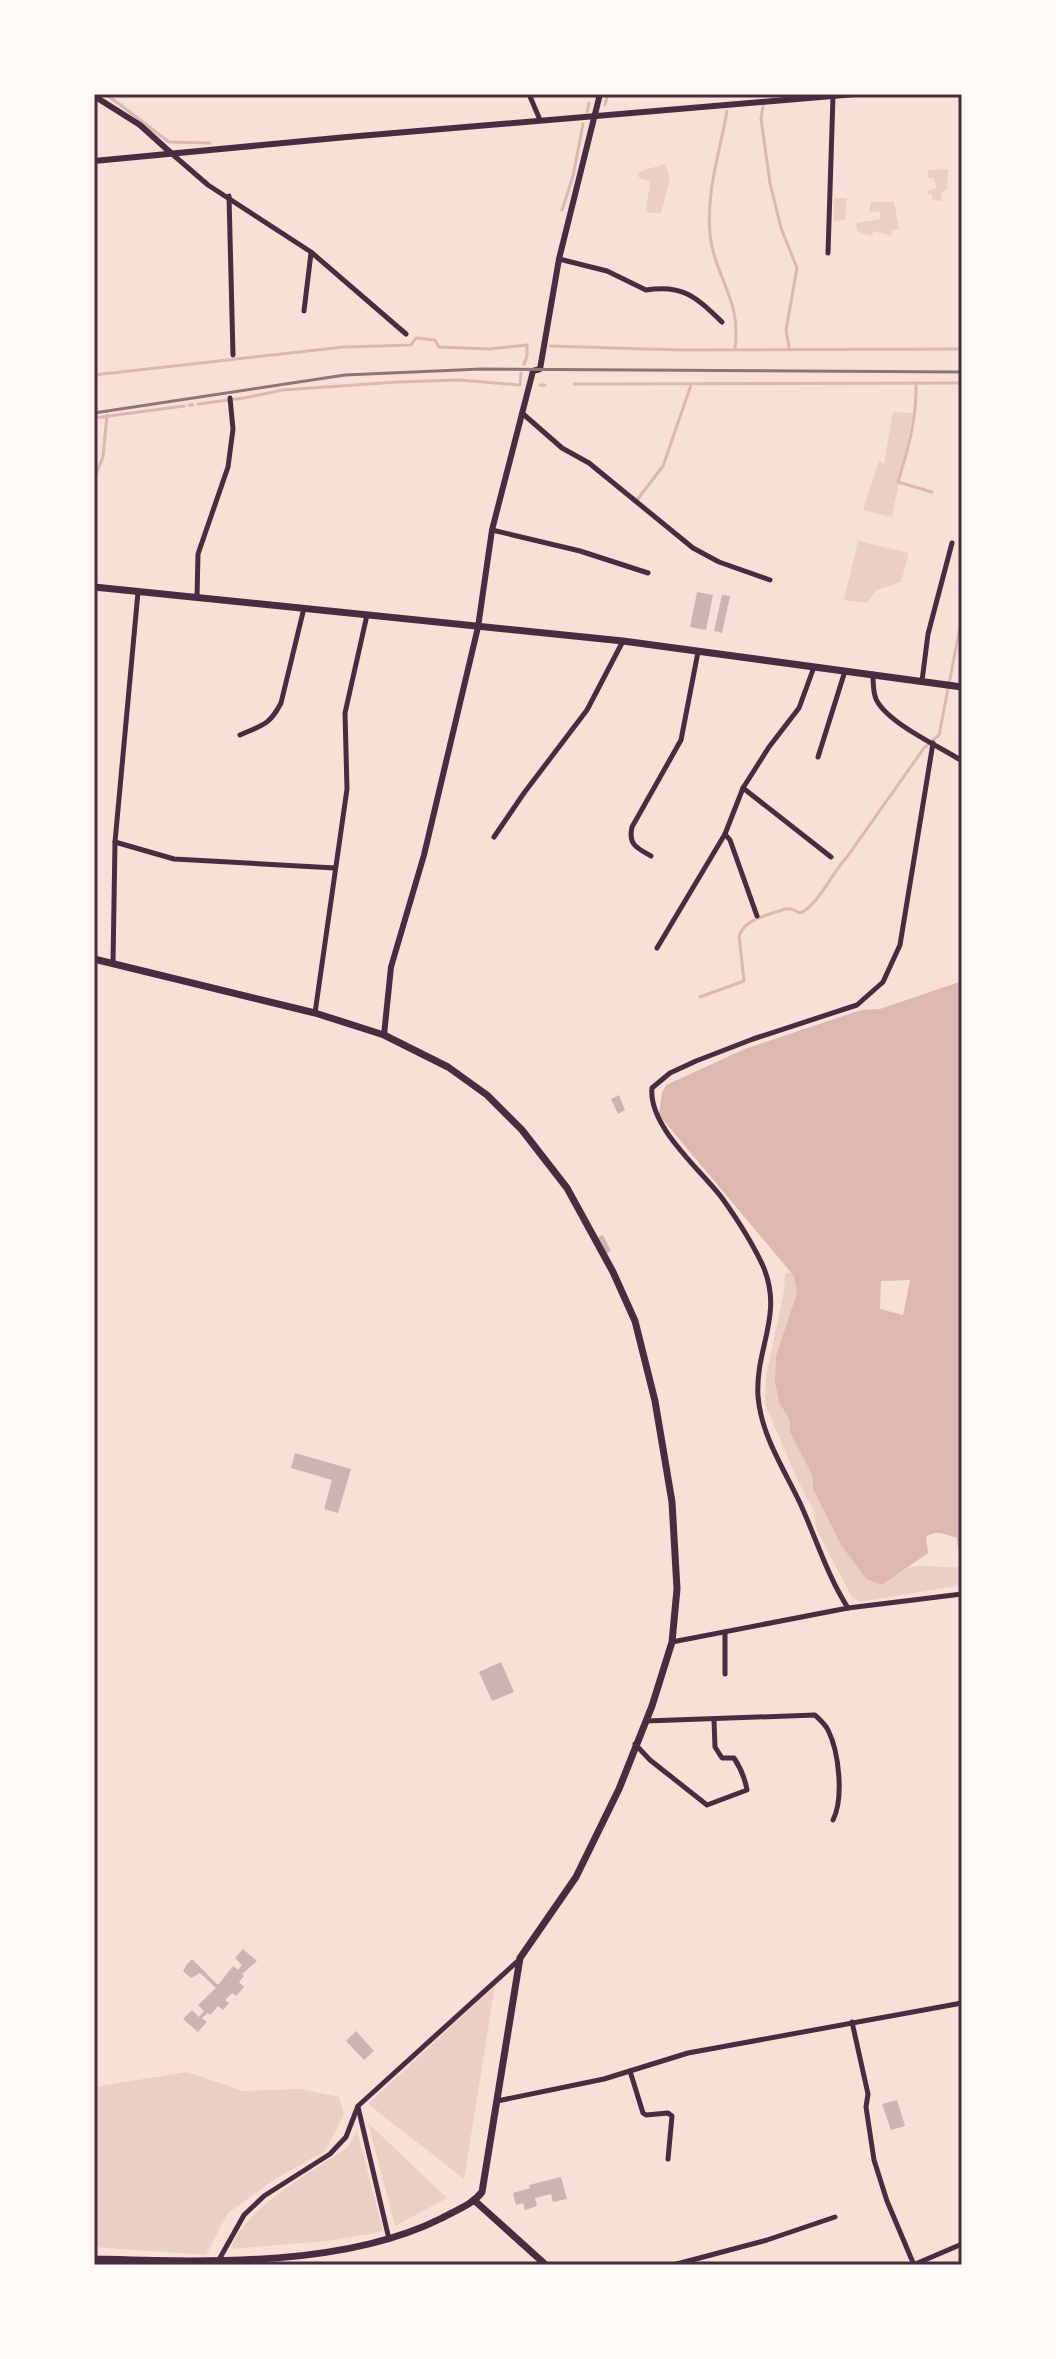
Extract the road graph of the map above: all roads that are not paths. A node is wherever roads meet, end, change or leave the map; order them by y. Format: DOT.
graph roads {
  1 [pos="529,94"];
  2 [pos="600,94"];
  3 [pos="856,94"];
  4 [pos="94,96"];
  5 [pos="794,96"];
  6 [pos="833,96"];
  7 [pos="103,97"];
  8 [pos="594,116"];
  9 [pos="540,120"];
  10 [pos="171,153"];
  11 [pos="94,161"];
  12 [pos="229,196"];
  13 [pos="311,252"];
  14 [pos="828,253"];
  15 [pos="559,259"];
  16 [pos="304,311"];
  17 [pos="722,322"];
  18 [pos="406,334"];
  19 [pos="233,355"];
  20 [pos="230,401"];
  21 [pos="522,412"];
  22 [pos="492,530"];
  23 [pos="952,543"];
  24 [pos="648,573"];
  25 [pos="770,580"];
  26 [pos="94,587"];
  27 [pos="138,592"];
  28 [pos="197,597"];
  29 [pos="304,607"];
  30 [pos="367,615"];
  31 [pos="478,627"];
  32 [pos="623,641"];
  33 [pos="698,652"];
  34 [pos="814,666"];
  35 [pos="845,670"];
  36 [pos="873,674"];
  37 [pos="922,681"];
  38 [pos="962,687"];
  39 [pos="240,735"];
  40 [pos="933,743"];
  41 [pos="818,757"];
  42 [pos="962,761"];
  43 [pos="743,788"];
  44 [pos="725,834"];
  45 [pos="494,837"];
  46 [pos="115,842"];
  47 [pos="651,856"];
  48 [pos="831,857"];
  49 [pos="336,868"];
  50 [pos="757,916"];
  51 [pos="657,948"];
  52 [pos="94,959"];
  53 [pos="113,963"];
  54 [pos="315,1013"];
  55 [pos="384,1035"];
  56 [pos="962,1594"];
  57 [pos="848,1608"];
  58 [pos="725,1632"];
  59 [pos="672,1642"];
  60 [pos="725,1674"];
  61 [pos="714,1720"];
  62 [pos="645,1721"];
  63 [pos="635,1744"];
  64 [pos="833,1820"];
  65 [pos="520,1958"];
  66 [pos="962,2003"];
  67 [pos="852,2022"];
  68 [pos="630,2071"];
  69 [pos="497,2101"];
  70 [pos="358,2106"];
  71 [pos="668,2159"];
  72 [pos="475,2201"];
  73 [pos="835,2217"];
  74 [pos="389,2239"];
  75 [pos="962,2244"];
  76 [pos="94,2259"];
  77 [pos="217,2264"];
  78 [pos="546,2265"];
  79 [pos="673,2265"];
  80 [pos="914,2265"];
  1 -- 9 [label="street"];
  2 -- 8 [label="street"];
  3 -- 6 [label="street"];
  4 -- 7 [label="street"];
  5 -- 6 [label="street"];
  5 -- 8 [label="street"];
  6 -- 14 [label="street"];
  7 -- 10 [label="street"];
  8 -- 9 [label="street"];
  8 -- 15 [label="street"];
  9 -- 10 [label="street"];
  10 -- 11 [label="street"];
  10 -- 12 [label="street"];
  12 -- 13 [label="street"];
  12 -- 19 [label="street"];
  13 -- 16 [label="street"];
  13 -- 18 [label="street"];
  15 -- 17 [label="street"];
  15 -- 21 [label="street"];
  20 -- 28 [label="street"];
  21 -- 22 [label="street"];
  21 -- 25 [label="street"];
  22 -- 24 [label="street"];
  22 -- 31 [label="street"];
  23 -- 37 [label="street"];
  26 -- 27 [label="main road"];
  27 -- 28 [label="main road"];
  27 -- 46 [label="street"];
  28 -- 29 [label="main road"];
  29 -- 30 [label="main road"];
  29 -- 39 [label="street"];
  30 -- 31 [label="main road"];
  30 -- 49 [label="street"];
  31 -- 32 [label="main road"];
  31 -- 55 [label="street"];
  32 -- 33 [label="main road"];
  32 -- 45 [label="street"];
  33 -- 34 [label="main road"];
  33 -- 47 [label="street"];
  34 -- 35 [label="main road"];
  34 -- 43 [label="street"];
  35 -- 36 [label="main road"];
  35 -- 41 [label="street"];
  36 -- 37 [label="main road"];
  36 -- 40 [label="street"];
  37 -- 38 [label="main road"];
  40 -- 42 [label="street"];
  40 -- 57 [label="street"];
  43 -- 44 [label="street"];
  43 -- 48 [label="street"];
  44 -- 50 [label="street"];
  44 -- 51 [label="street"];
  46 -- 49 [label="street"];
  46 -- 53 [label="street"];
  49 -- 54 [label="street"];
  52 -- 53 [label="main road"];
  53 -- 54 [label="main road"];
  54 -- 55 [label="main road"];
  55 -- 59 [label="main road"];
  56 -- 57 [label="street"];
  57 -- 58 [label="street"];
  58 -- 59 [label="street"];
  58 -- 60 [label="street"];
  59 -- 62 [label="main road"];
  61 -- 62 [label="street"];
  61 -- 63 [label="street"];
  61 -- 64 [label="street"];
  62 -- 63 [label="main road"];
  63 -- 65 [label="main road"];
  65 -- 69 [label="main road"];
  65 -- 70 [label="street"];
  66 -- 67 [label="street"];
  67 -- 68 [label="street"];
  67 -- 80 [label="street"];
  68 -- 69 [label="street"];
  68 -- 71 [label="street"];
  69 -- 72 [label="main road"];
  70 -- 74 [label="street"];
  70 -- 77 [label="street"];
  72 -- 74 [label="main road"];
  72 -- 78 [label="main road"];
  73 -- 79 [label="street"];
  74 -- 77 [label="main road"];
  75 -- 80 [label="street"];
  76 -- 77 [label="main road"];
}
